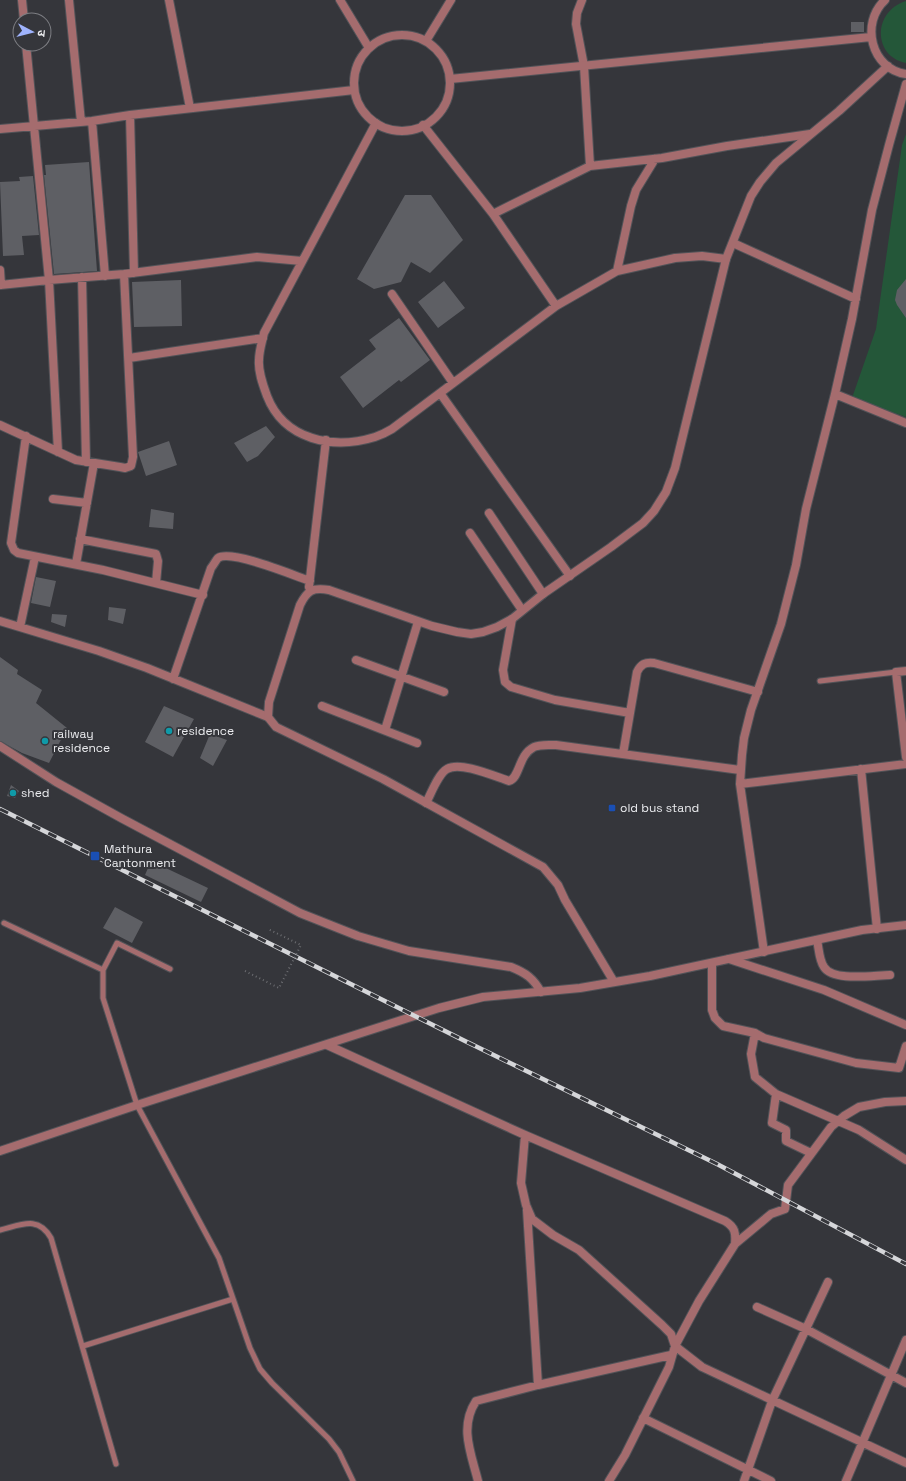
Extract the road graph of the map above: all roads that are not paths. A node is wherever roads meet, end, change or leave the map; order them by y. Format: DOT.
graph roads {
  1 [pos="22,0"];
  2 [pos="69,0"];
  3 [pos="170,0"];
  4 [pos="340,0"];
  5 [pos="451,0"];
  6 [pos="582,0"];
  7 [pos="872,0"];
  8 [pos="882,2"];
  9 [pos="23,12"];
  10 [pos="871,37"];
  11 [pos="426,41"];
  12 [pos="369,48"];
  13 [pos="27,52"];
  14 [pos="584,66"];
  15 [pos="888,66"];
  16 [pos="906,74"];
  17 [pos="450,79"];
  18 [pos="906,84"];
  19 [pos="354,90"];
  20 [pos="190,108"];
  21 [pos="130,115"];
  22 [pos="92,121"];
  23 [pos="82,122"];
  24 [pos="376,123"];
  25 [pos="423,125"];
  26 [pos="35,126"];
  27 [pos="0,130"];
  28 [pos="810,134"];
  29 [pos="654,159"];
  30 [pos="590,166"];
  31 [pos="493,214"];
  32 [pos="733,243"];
  33 [pos="726,259"];
  34 [pos="302,261"];
  35 [pos="0,270"];
  36 [pos="617,271"];
  37 [pos="134,273"];
  38 [pos="124,274"];
  39 [pos="104,276"];
  40 [pos="82,277"];
  41 [pos="49,280"];
  42 [pos="0,285"];
  43 [pos="392,294"];
  44 [pos="856,299"];
  45 [pos="556,306"];
  46 [pos="263,338"];
  47 [pos="129,358"];
  48 [pos="453,383"];
  49 [pos="440,393"];
  50 [pos="835,394"];
  51 [pos="906,423"];
  52 [pos="0,425"];
  53 [pos="26,436"];
  54 [pos="326,440"];
  55 [pos="58,452"];
  56 [pos="90,462"];
  57 [pos="53,499"];
  58 [pos="87,503"];
  59 [pos="489,513"];
  60 [pos="470,533"];
  61 [pos="80,538"];
  62 [pos="35,557"];
  63 [pos="76,564"];
  64 [pos="570,576"];
  65 [pos="310,582"];
  66 [pos="156,583"];
  67 [pos="309,592"];
  68 [pos="544,594"];
  69 [pos="202,595"];
  70 [pos="522,610"];
  71 [pos="512,619"];
  72 [pos="0,621"];
  73 [pos="418,622"];
  74 [pos="20,627"];
  75 [pos="356,660"];
  76 [pos="906,671"];
  77 [pos="896,672"];
  78 [pos="401,677"];
  79 [pos="173,679"];
  80 [pos="820,681"];
  81 [pos="444,692"];
  82 [pos="758,692"];
  83 [pos="322,706"];
  84 [pos="630,713"];
  85 [pos="268,717"];
  86 [pos="385,730"];
  87 [pos="417,743"];
  88 [pos="0,746"];
  89 [pos="623,754"];
  90 [pos="906,756"];
  91 [pos="906,764"];
  92 [pos="740,770"];
  93 [pos="861,770"];
  94 [pos="740,784"];
  95 [pos="426,803"];
  96 [pos="4,923"];
  97 [pos="906,925"];
  98 [pos="877,929"];
  99 [pos="817,940"];
  100 [pos="764,952"];
  101 [pos="729,959"];
  102 [pos="712,963"];
  103 [pos="170,969"];
  104 [pos="103,970"];
  105 [pos="890,975"];
  106 [pos="614,982"];
  107 [pos="541,992"];
  108 [pos="906,1024"];
  109 [pos="755,1033"];
  110 [pos="327,1045"];
  111 [pos="906,1046"];
  112 [pos="776,1094"];
  113 [pos="906,1101"];
  114 [pos="137,1104"];
  115 [pos="839,1120"];
  116 [pos="525,1135"];
  117 [pos="0,1151"];
  118 [pos="811,1153"];
  119 [pos="906,1160"];
  120 [pos="526,1205"];
  121 [pos="0,1230"];
  122 [pos="735,1244"];
  123 [pos="828,1282"];
  124 [pos="233,1299"];
  125 [pos="757,1306"];
  126 [pos="806,1328"];
  127 [pos="906,1340"];
  128 [pos="83,1346"];
  129 [pos="675,1346"];
  130 [pos="671,1356"];
  131 [pos="891,1376"];
  132 [pos="906,1383"];
  133 [pos="538,1384"];
  134 [pos="772,1401"];
  135 [pos="643,1418"];
  136 [pos="863,1443"];
  137 [pos="116,1464"];
  138 [pos="906,1464"];
  139 [pos="748,1470"];
  140 [pos="353,1481"];
  141 [pos="478,1481"];
  142 [pos="608,1481"];
  143 [pos="744,1481"];
  144 [pos="771,1481"];
  145 [pos="846,1481"];
  1 -- 9 [label="street"];
  2 -- 23 [label="street"];
  3 -- 20 [label="street"];
  4 -- 12 [label="street"];
  5 -- 11 [label="street"];
  6 -- 14 [label="street"];
  7 -- 8 [label="street"];
  8 -- 10 [label="street"];
  10 -- 14 [label="street"];
  10 -- 15 [label="street"];
  11 -- 12 [label="street"];
  11 -- 17 [label="street"];
  12 -- 19 [label="street"];
  13 -- 26 [label="street"];
  14 -- 17 [label="street"];
  14 -- 30 [label="street"];
  15 -- 16 [label="street"];
  15 -- 28 [label="street"];
  17 -- 25 [label="street"];
  18 -- 44 [label="street"];
  19 -- 20 [label="street"];
  19 -- 24 [label="street"];
  20 -- 21 [label="street"];
  21 -- 22 [label="street"];
  21 -- 37 [label="street"];
  22 -- 23 [label="street"];
  22 -- 39 [label="street"];
  23 -- 26 [label="street"];
  24 -- 25 [label="street"];
  24 -- 34 [label="street"];
  25 -- 31 [label="street"];
  26 -- 27 [label="street"];
  26 -- 41 [label="street"];
  28 -- 29 [label="street"];
  28 -- 32 [label="street"];
  29 -- 30 [label="street"];
  29 -- 36 [label="street"];
  30 -- 31 [label="street"];
  31 -- 45 [label="street"];
  32 -- 33 [label="street"];
  32 -- 44 [label="street"];
  33 -- 36 [label="street"];
  33 -- 64 [label="street"];
  34 -- 37 [label="street"];
  34 -- 46 [label="street"];
  35 -- 42 [label="street"];
  36 -- 45 [label="street"];
  37 -- 38 [label="street"];
  38 -- 39 [label="street"];
  38 -- 47 [label="street"];
  39 -- 40 [label="street"];
  40 -- 41 [label="street"];
  40 -- 56 [label="street"];
  41 -- 42 [label="street"];
  41 -- 55 [label="street"];
  43 -- 48 [label="street"];
  44 -- 50 [label="street"];
  45 -- 48 [label="street"];
  46 -- 47 [label="street"];
  46 -- 54 [label="street"];
  47 -- 56 [label="street"];
  48 -- 49 [label="street"];
  49 -- 54 [label="street"];
  49 -- 64 [label="street"];
  50 -- 51 [label="street"];
  50 -- 82 [label="street"];
  52 -- 53 [label="street"];
  53 -- 55 [label="street"];
  53 -- 62 [label="street"];
  54 -- 65 [label="street"];
  55 -- 56 [label="street"];
  56 -- 58 [label="street"];
  57 -- 58 [label="street"];
  58 -- 61 [label="street"];
  59 -- 68 [label="street"];
  60 -- 70 [label="street"];
  61 -- 63 [label="street"];
  61 -- 66 [label="street"];
  62 -- 63 [label="street"];
  62 -- 74 [label="street"];
  63 -- 66 [label="street"];
  64 -- 68 [label="street"];
  65 -- 67 [label="street"];
  65 -- 69 [label="street"];
  66 -- 69 [label="street"];
  67 -- 73 [label="street"];
  67 -- 85 [label="street"];
  68 -- 70 [label="street"];
  69 -- 79 [label="street"];
  70 -- 71 [label="street"];
  71 -- 73 [label="street"];
  71 -- 84 [label="street"];
  72 -- 74 [label="street"];
  73 -- 78 [label="street"];
  74 -- 79 [label="street"];
  75 -- 78 [label="street"];
  76 -- 77 [label="street"];
  77 -- 80 [label="lane"];
  77 -- 90 [label="street"];
  78 -- 81 [label="street"];
  78 -- 86 [label="street"];
  79 -- 85 [label="street"];
  82 -- 84 [label="street"];
  82 -- 92 [label="street"];
  83 -- 86 [label="street"];
  84 -- 89 [label="street"];
  85 -- 95 [label="street"];
  86 -- 87 [label="street"];
  88 -- 107 [label="street"];
  89 -- 92 [label="street"];
  89 -- 95 [label="street"];
  91 -- 93 [label="street"];
  92 -- 94 [label="street"];
  93 -- 94 [label="street"];
  93 -- 98 [label="street"];
  94 -- 100 [label="street"];
  95 -- 106 [label="street"];
  96 -- 104 [label="lane"];
  97 -- 98 [label="street"];
  98 -- 99 [label="street"];
  99 -- 100 [label="street"];
  99 -- 105 [label="street"];
  100 -- 101 [label="street"];
  101 -- 102 [label="street"];
  101 -- 108 [label="street"];
  102 -- 106 [label="street"];
  102 -- 109 [label="street"];
  103 -- 104 [label="lane"];
  104 -- 114 [label="lane"];
  106 -- 107 [label="street"];
  107 -- 110 [label="street"];
  109 -- 111 [label="street"];
  109 -- 112 [label="street"];
  110 -- 114 [label="street"];
  110 -- 116 [label="street"];
  112 -- 115 [label="street"];
  112 -- 118 [label="street"];
  113 -- 115 [label="street"];
  114 -- 117 [label="street"];
  114 -- 124 [label="lane"];
  115 -- 118 [label="street"];
  115 -- 119 [label="street"];
  116 -- 120 [label="street"];
  116 -- 122 [label="street"];
  118 -- 122 [label="street"];
  120 -- 129 [label="street"];
  120 -- 133 [label="street"];
  121 -- 128 [label="lane"];
  122 -- 129 [label="street"];
  123 -- 126 [label="street"];
  124 -- 128 [label="lane"];
  124 -- 140 [label="lane"];
  125 -- 126 [label="street"];
  126 -- 131 [label="street"];
  126 -- 134 [label="street"];
  127 -- 131 [label="street"];
  128 -- 137 [label="lane"];
  129 -- 130 [label="street"];
  129 -- 134 [label="street"];
  130 -- 133 [label="street"];
  130 -- 135 [label="street"];
  131 -- 132 [label="street"];
  131 -- 136 [label="street"];
  133 -- 141 [label="street"];
  134 -- 136 [label="street"];
  134 -- 139 [label="street"];
  135 -- 139 [label="street"];
  135 -- 142 [label="street"];
  136 -- 138 [label="street"];
  136 -- 145 [label="street"];
  139 -- 143 [label="street"];
  139 -- 144 [label="street"];
}
